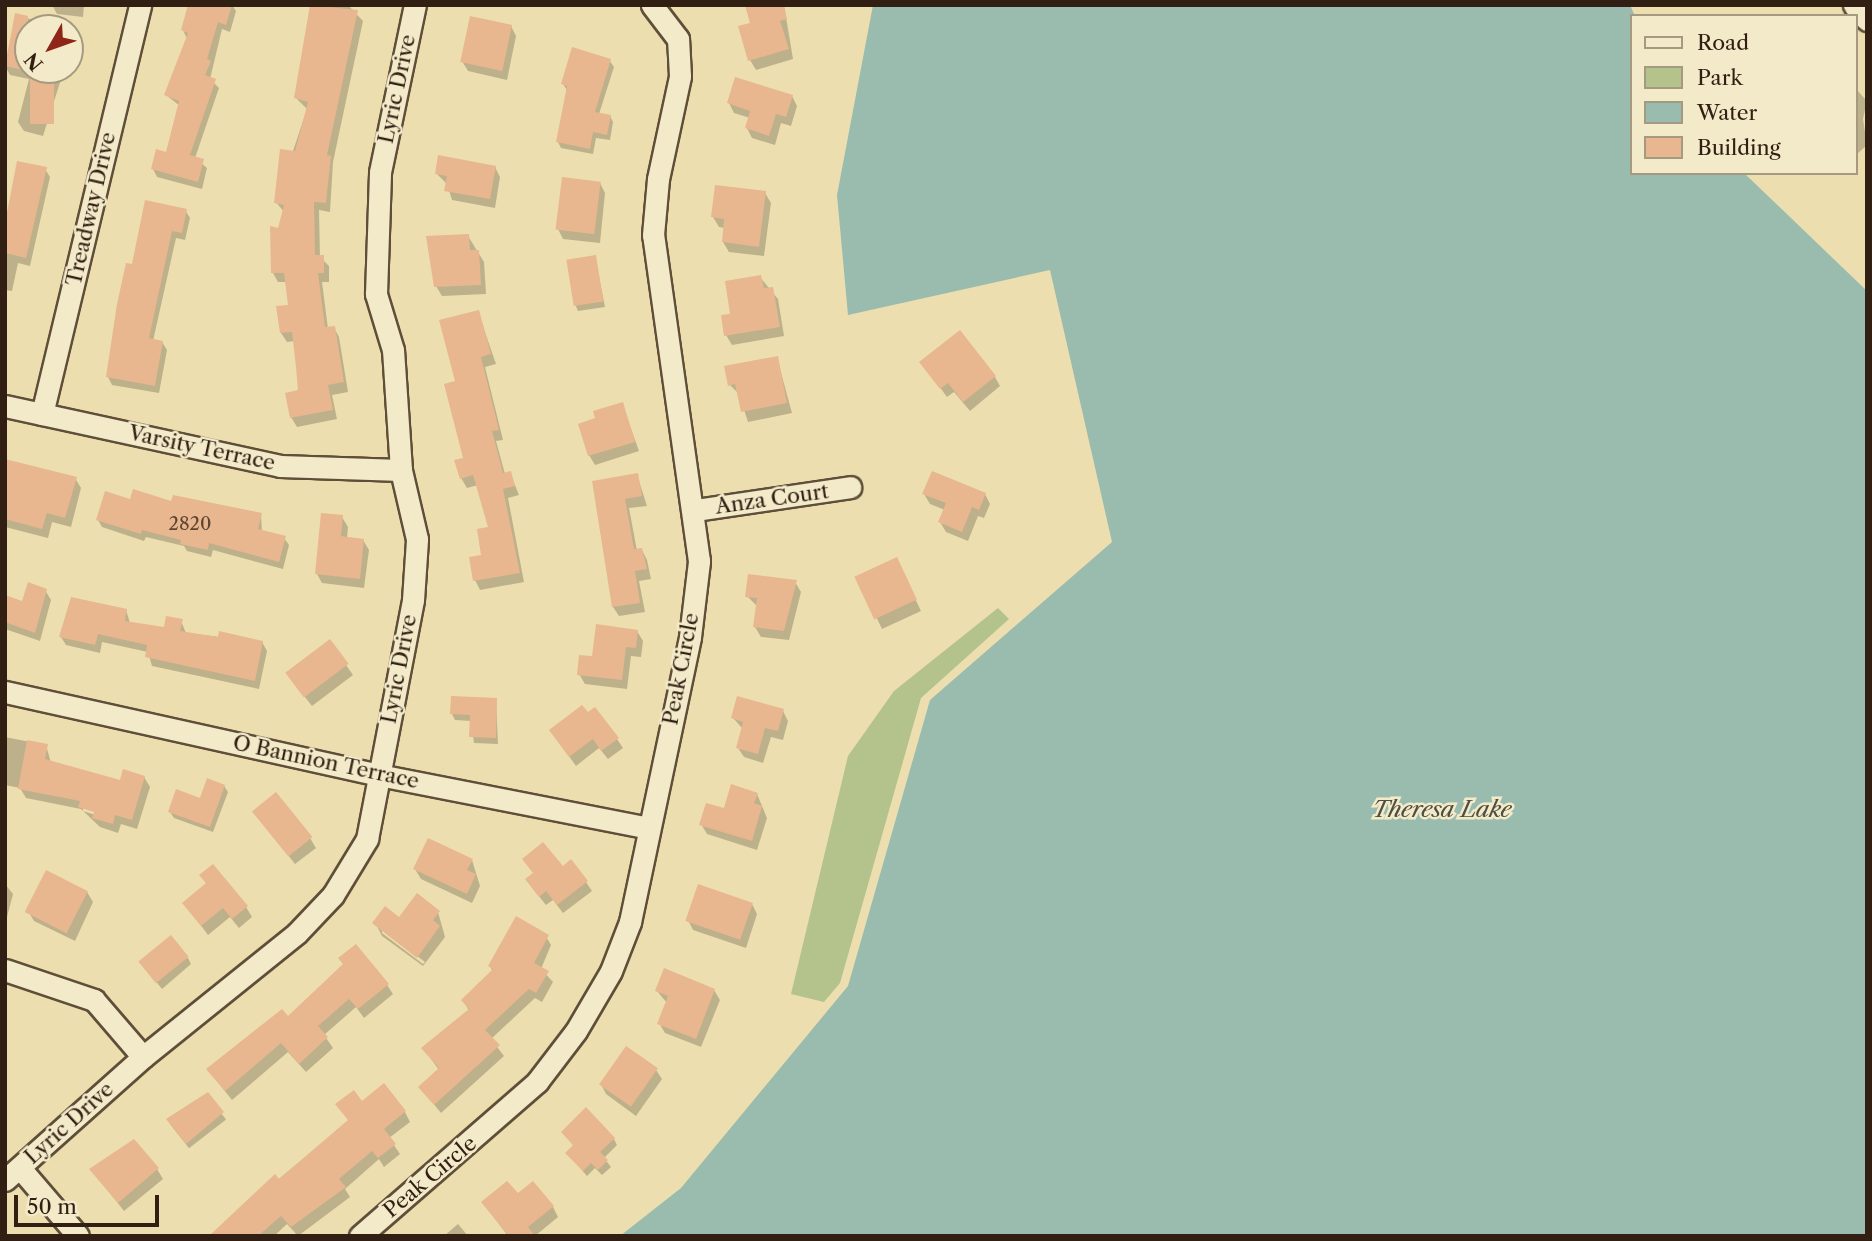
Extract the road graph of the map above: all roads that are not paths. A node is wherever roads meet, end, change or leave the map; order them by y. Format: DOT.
graph roads {
  1 [pos="140,5"];
  2 [pos="415,5"];
  3 [pos="652,5"];
  4 [pos="1854,5"];
  5 [pos="1867,20"];
  6 [pos="5,406"];
  7 [pos="42,414"];
  8 [pos="401,470"];
  9 [pos="850,488"];
  10 [pos="695,510"];
  11 [pos="5,692"];
  12 [pos="379,775"];
  13 [pos="648,828"];
  14 [pos="5,970"];
  15 [pos="143,1057"];
  16 [pos="13,1174"];
  17 [pos="78,1236"];
  18 [pos="360,1236"];
  1 -- 7 [label="street, Treadway Drive"];
  2 -- 8 [label="street, Lyric Drive"];
  3 -- 10 [label="street, Peak Circle"];
  4 -- 5 [label="street"];
  6 -- 7 [label="street, Varsity Terrace"];
  7 -- 8 [label="street, Varsity Terrace"];
  8 -- 12 [label="street, Lyric Drive"];
  9 -- 10 [label="street, Anza Court"];
  10 -- 13 [label="street, Peak Circle"];
  11 -- 12 [label="street, O Bannion Terrace"];
  12 -- 13 [label="street, O Bannion Terrace"];
  12 -- 15 [label="street, Lyric Drive"];
  13 -- 18 [label="street, Peak Circle"];
  14 -- 15 [label="street"];
  15 -- 16 [label="street, Lyric Drive"];
  16 -- 17 [label="street"];
}
